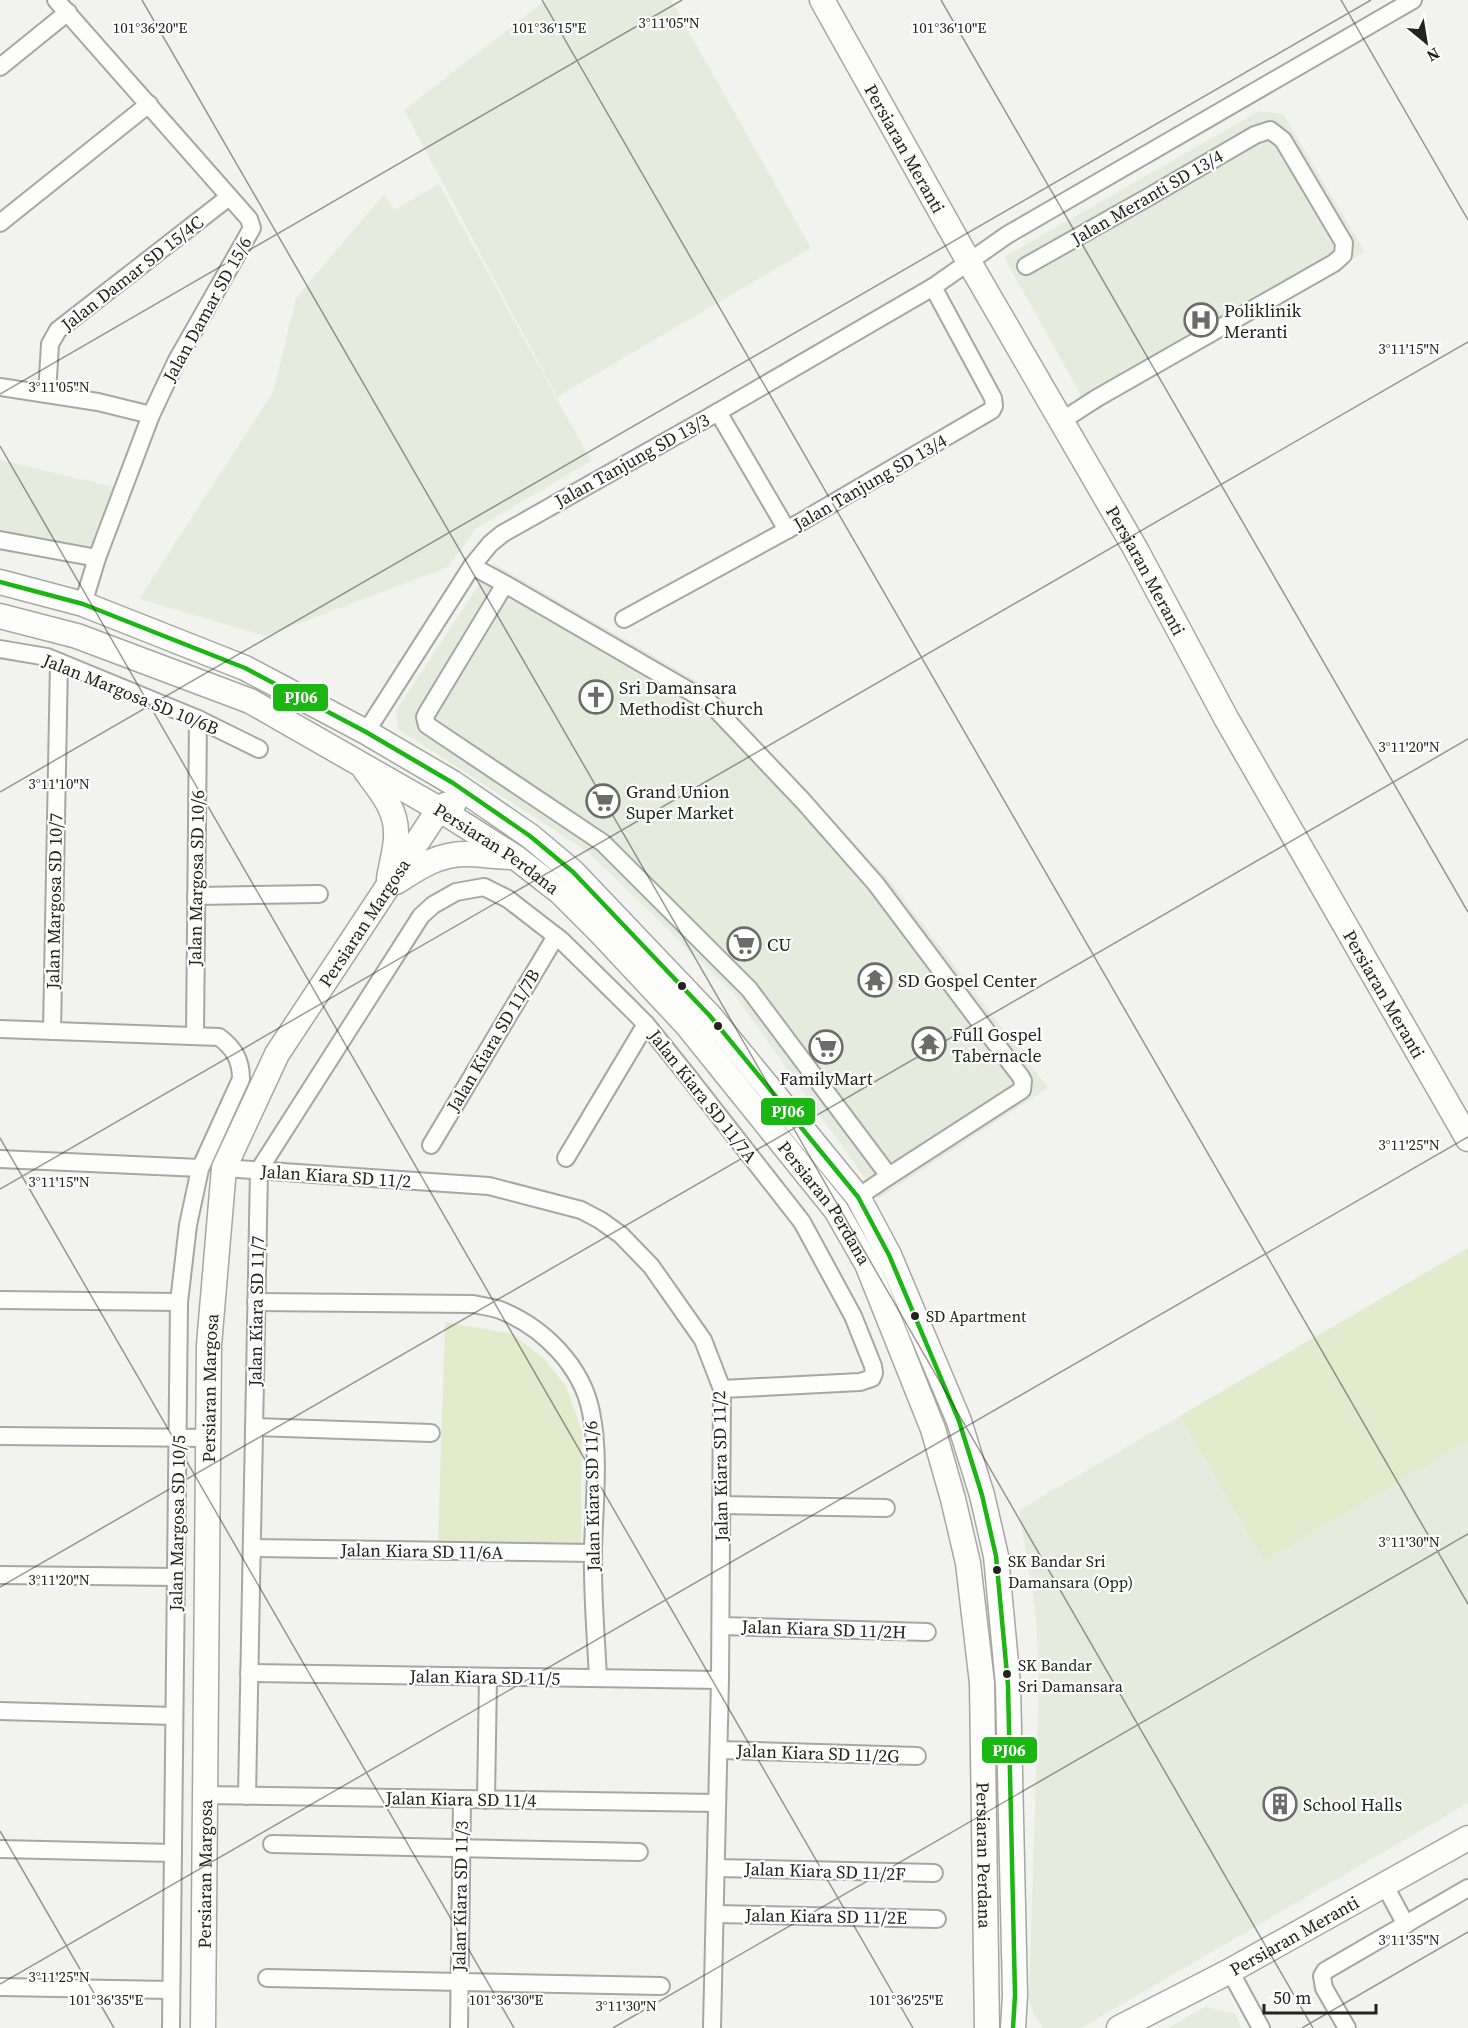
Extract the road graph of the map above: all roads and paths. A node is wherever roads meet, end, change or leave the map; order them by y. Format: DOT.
graph roads {
  1 [pos="822,0"];
  2 [pos="1413,0"];
  3 [pos="62,6"];
  4 [pos="0,67"];
  5 [pos="149,105"];
  6 [pos="229,197"];
  7 [pos="0,223"];
  8 [pos="969,262"];
  9 [pos="1026,266"];
  10 [pos="933,287"];
  11 [pos="0,387"];
  12 [pos="47,394"];
  13 [pos="718,412"];
  14 [pos="151,414"];
  15 [pos="1063,420"];
  16 [pos="787,530"];
  17 [pos="0,540"];
  18 [pos="97,558"];
  19 [pos="472,566"];
  20 [pos="0,582"];
  21 [pos="505,584"];
  22 [pos="82,604"];
  23 [pos="0,616"];
  24 [pos="624,619"];
  25 [pos="0,649"];
  26 [pos="59,662"];
  27 [pos="198,719"];
  28 [pos="374,737"];
  29 [pos="259,749"];
  30 [pos="360,763"];
  31 [pos="439,809"];
  32 [pos="530,836"];
  33 [pos="515,857"];
  34 [pos="387,888"];
  35 [pos="319,894"];
  36 [pos="196,896"];
  37 [pos="556,936"];
  38 [pos="646,1024"];
  39 [pos="0,1029"];
  40 [pos="52,1031"];
  41 [pos="195,1036"];
  42 [pos="1468,1139"];
  43 [pos="431,1145"];
  44 [pos="566,1158"];
  45 [pos="0,1159"];
  46 [pos="200,1168"];
  47 [pos="224,1168"];
  48 [pos="259,1170"];
  49 [pos="889,1176"];
  50 [pos="858,1197"];
  51 [pos="0,1300"];
  52 [pos="179,1302"];
  53 [pos="256,1302"];
  54 [pos="722,1389"];
  55 [pos="254,1426"];
  56 [pos="431,1433"];
  57 [pos="0,1436"];
  58 [pos="178,1438"];
  59 [pos="208,1438"];
  60 [pos="721,1505"];
  61 [pos="886,1508"];
  62 [pos="252,1548"];
  63 [pos="593,1553"];
  64 [pos="0,1575"];
  65 [pos="176,1577"];
  66 [pos="721,1626"];
  67 [pos="927,1632"];
  68 [pos="249,1673"];
  69 [pos="488,1677"];
  70 [pos="598,1678"];
  71 [pos="720,1680"];
  72 [pos="0,1711"];
  73 [pos="174,1716"];
  74 [pos="719,1750"];
  75 [pos="917,1756"];
  76 [pos="205,1795"];
  77 [pos="247,1796"];
  78 [pos="462,1800"];
  79 [pos="486,1800"];
  80 [pos="717,1803"];
  81 [pos="1468,1838"];
  82 [pos="272,1844"];
  83 [pos="0,1849"];
  84 [pos="461,1849"];
  85 [pos="639,1852"];
  86 [pos="172,1853"];
  87 [pos="716,1868"];
  88 [pos="934,1874"];
  89 [pos="1384,1884"];
  90 [pos="1468,1888"];
  91 [pos="715,1914"];
  92 [pos="937,1919"];
  93 [pos="1406,1925"];
  94 [pos="1230,1971"];
  95 [pos="267,1978"];
  96 [pos="459,1982"];
  97 [pos="661,1986"];
  98 [pos="0,1988"];
  99 [pos="171,1990"];
  100 [pos="1015,1995"];
  101 [pos="171,2028"];
  102 [pos="203,2028"];
  103 [pos="459,2028"];
  104 [pos="712,2028"];
  105 [pos="987,2028"];
  106 [pos="1013,2028"];
  107 [pos="1025,2028"];
  108 [pos="1119,2028"];
  109 [pos="1261,2028"];
  110 [pos="1347,2028"];
  1 -- 8 [label="main road, Persiaran Meranti"];
  2 -- 8 [label="street, Jalan Tanjung SD 13/3"];
  3 -- 4 [label="street"];
  3 -- 5 [label="street, Jalan Damar SD 15/6"];
  5 -- 6 [label="street, Jalan Damar SD 15/6"];
  5 -- 7 [label="street"];
  6 -- 12 [label="street, Jalan Damar SD 15/4C"];
  6 -- 14 [label="street, Jalan Damar SD 15/6"];
  8 -- 10 [label="street, Jalan Tanjung SD 13/3"];
  8 -- 15 [label="main road, Persiaran Meranti"];
  9 -- 15 [label="street, Jalan Meranti SD 13/4"];
  10 -- 13 [label="street, Jalan Tanjung SD 13/3"];
  10 -- 16 [label="street, Jalan Tanjung SD 13/4"];
  11 -- 12 [label="street"];
  12 -- 14 [label="street"];
  13 -- 16 [label="street"];
  13 -- 19 [label="street, Jalan Tanjung SD 13/3"];
  14 -- 18 [label="street, Jalan Damar SD 15/6"];
  15 -- 42 [label="main road, Persiaran Meranti"];
  16 -- 24 [label="street, Jalan Tanjung SD 13/4"];
  17 -- 18 [label="street"];
  18 -- 22 [label="street, Jalan Damar SD 15/6"];
  19 -- 21 [label="street"];
  19 -- 28 [label="street, Jalan Tanjung SD 13/3"];
  20 -- 22 [label="main road, Persiaran Perdana"];
  21 -- 49 [label="street"];
  21 -- 49 [label="street"];
  22 -- 28 [label="main road, Persiaran Perdana"];
  23 -- 30 [label="main road, Persiaran Perdana"];
  25 -- 26 [label="street, Jalan Margosa SD 10/6B"];
  26 -- 27 [label="street, Jalan Margosa SD 10/6B"];
  26 -- 40 [label="street, Jalan Margosa SD 10/7"];
  27 -- 29 [label="street, Jalan Margosa SD 10/6B"];
  27 -- 36 [label="street, Jalan Margosa SD 10/6"];
  28 -- 31 [label="main road"];
  28 -- 32 [label="main road, Persiaran Perdana"];
  30 -- 31 [label="main road, Persiaran Perdana"];
  30 -- 34 [label="main road"];
  31 -- 32 [label="main road"];
  31 -- 33 [label="main road, Persiaran Perdana"];
  31 -- 34 [label="main road, Persiaran Margosa"];
  32 -- 50 [label="main road, Persiaran Perdana"];
  33 -- 34 [label="main road"];
  33 -- 105 [label="main road, Persiaran Perdana"];
  34 -- 47 [label="main road, Persiaran Margosa"];
  35 -- 36 [label="street"];
  36 -- 41 [label="street, Jalan Margosa SD 10/6"];
  37 -- 38 [label="street, Jalan Kiara SD 11/7A"];
  37 -- 43 [label="street, Jalan Kiara SD 11/7B"];
  37 -- 48 [label="street, Jalan Kiara SD 11/7A"];
  38 -- 44 [label="street"];
  38 -- 54 [label="street, Jalan Kiara SD 11/7A"];
  39 -- 40 [label="street"];
  40 -- 41 [label="street"];
  41 -- 46 [label="street, Jalan Margosa SD 10/5"];
  45 -- 46 [label="street"];
  46 -- 52 [label="street, Jalan Margosa SD 10/5"];
  47 -- 48 [label="street, Jalan Kiara SD 11/2"];
  47 -- 59 [label="main road, Persiaran Margosa"];
  48 -- 53 [label="street, Jalan Kiara SD 11/7"];
  48 -- 54 [label="street, Jalan Kiara SD 11/2"];
  49 -- 50 [label="street"];
  50 -- 100 [label="main road, Persiaran Perdana"];
  51 -- 52 [label="street"];
  52 -- 58 [label="street, Jalan Margosa SD 10/5"];
  53 -- 55 [label="street, Jalan Kiara SD 11/7"];
  53 -- 63 [label="street, Jalan Kiara SD 11/6"];
  54 -- 60 [label="street, Jalan Kiara SD 11/2"];
  55 -- 56 [label="street"];
  55 -- 62 [label="street, Jalan Kiara SD 11/7"];
  57 -- 58 [label="street"];
  58 -- 59 [label="street"];
  58 -- 65 [label="street, Jalan Margosa SD 10/5"];
  59 -- 76 [label="main road, Persiaran Margosa"];
  60 -- 61 [label="street"];
  60 -- 66 [label="street, Jalan Kiara SD 11/2"];
  62 -- 63 [label="street, Jalan Kiara SD 11/6A"];
  62 -- 68 [label="street, Jalan Kiara SD 11/7"];
  63 -- 70 [label="street, Jalan Kiara SD 11/6"];
  64 -- 65 [label="street"];
  65 -- 73 [label="street, Jalan Margosa SD 10/5"];
  66 -- 67 [label="street, Jalan Kiara SD 11/2H"];
  66 -- 71 [label="street, Jalan Kiara SD 11/2"];
  68 -- 69 [label="street, Jalan Kiara SD 11/5"];
  68 -- 77 [label="street, Jalan Kiara SD 11/7"];
  69 -- 70 [label="street, Jalan Kiara SD 11/5"];
  69 -- 79 [label="street"];
  70 -- 71 [label="street, Jalan Kiara SD 11/5"];
  71 -- 74 [label="street, Jalan Kiara SD 11/2"];
  72 -- 73 [label="street"];
  73 -- 86 [label="street, Jalan Margosa SD 10/5"];
  74 -- 75 [label="street, Jalan Kiara SD 11/2G"];
  74 -- 80 [label="street, Jalan Kiara SD 11/2"];
  76 -- 77 [label="street, Jalan Kiara SD 11/4"];
  76 -- 102 [label="main road, Persiaran Margosa"];
  77 -- 78 [label="street, Jalan Kiara SD 11/4"];
  78 -- 79 [label="street, Jalan Kiara SD 11/4"];
  78 -- 84 [label="street, Jalan Kiara SD 11/3"];
  79 -- 80 [label="street, Jalan Kiara SD 11/4"];
  80 -- 87 [label="street, Jalan Kiara SD 11/2"];
  81 -- 89 [label="main road, Persiaran Meranti"];
  82 -- 84 [label="street"];
  83 -- 86 [label="street"];
  84 -- 85 [label="street"];
  84 -- 96 [label="street, Jalan Kiara SD 11/3"];
  86 -- 99 [label="street, Jalan Margosa SD 10/5"];
  87 -- 88 [label="street, Jalan Kiara SD 11/2F"];
  87 -- 91 [label="street, Jalan Kiara SD 11/2"];
  89 -- 93 [label="street"];
  89 -- 94 [label="main road, Persiaran Meranti"];
  90 -- 93 [label="street"];
  91 -- 92 [label="street, Jalan Kiara SD 11/2E"];
  91 -- 104 [label="street, Jalan Kiara SD 11/2"];
  93 -- 110 [label="street"];
  94 -- 108 [label="main road, Persiaran Meranti"];
  94 -- 109 [label="street"];
  95 -- 96 [label="street"];
  96 -- 97 [label="street"];
  96 -- 103 [label="street, Jalan Kiara SD 11/3"];
  98 -- 99 [label="street"];
  99 -- 101 [label="street, Jalan Margosa SD 10/5"];
  100 -- 106 [label="main road, Persiaran Perdana"];
  100 -- 107 [label="main road"];
}
